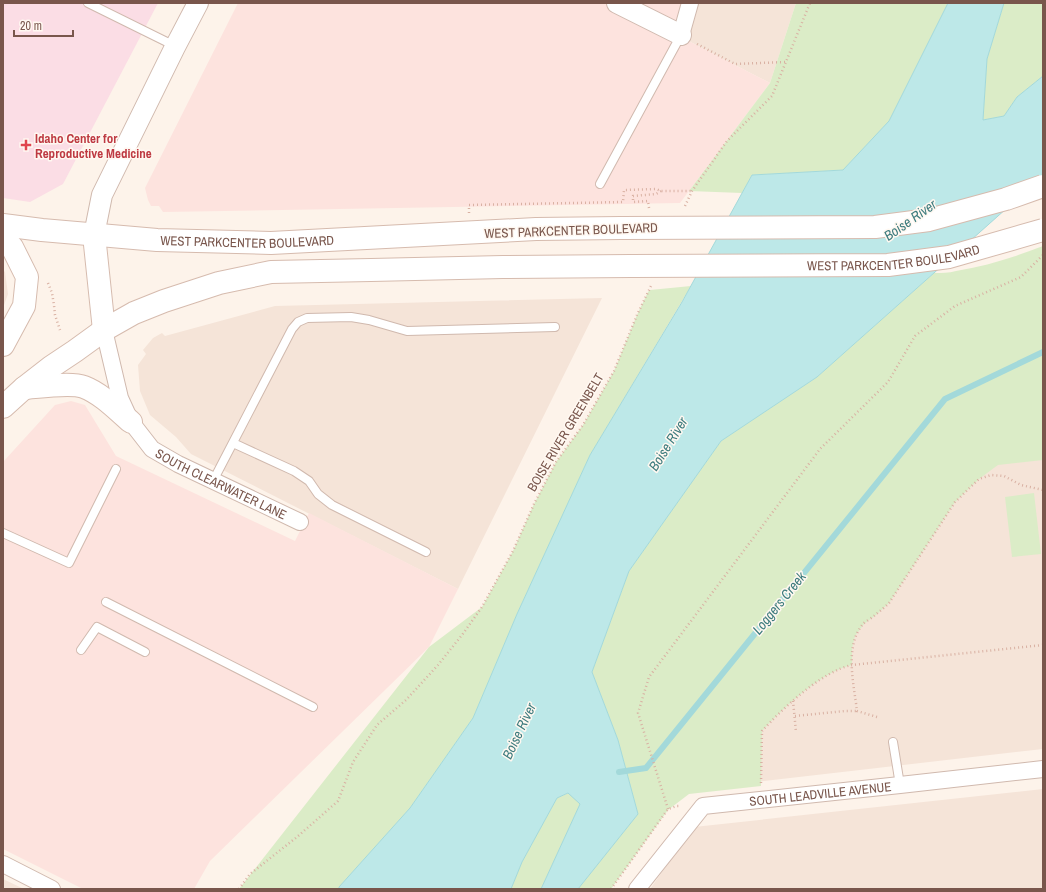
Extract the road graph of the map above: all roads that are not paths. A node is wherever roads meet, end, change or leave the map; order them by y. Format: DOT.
graph roads {
  1 [pos="88,3"];
  2 [pos="198,3"];
  3 [pos="617,3"];
  4 [pos="690,3"];
  5 [pos="681,35"];
  6 [pos="175,47"];
  7 [pos="600,184"];
  8 [pos="1043,186"];
  9 [pos="3,225"];
  10 [pos="1043,230"];
  11 [pos="94,234"];
  12 [pos="3,237"];
  13 [pos="555,327"];
  14 [pos="104,330"];
  15 [pos="3,345"];
  16 [pos="24,388"];
  17 [pos="3,407"];
  18 [pos="131,422"];
  19 [pos="233,443"];
  20 [pos="116,469"];
  21 [pos="213,481"];
  22 [pos="300,522"];
  23 [pos="3,533"];
  24 [pos="426,552"];
  25 [pos="106,602"];
  26 [pos="82,650"];
  27 [pos="145,652"];
  28 [pos="313,707"];
  29 [pos="893,742"];
  30 [pos="1043,769"];
  31 [pos="900,785"];
  32 [pos="3,864"];
  33 [pos="52,889"];
  34 [pos="637,889"];
  1 -- 6 [label="lane"];
  2 -- 6 [label="street"];
  3 -- 5 [label="street"];
  4 -- 5 [label="street"];
  5 -- 7 [label="lane"];
  6 -- 11 [label="street"];
  8 -- 11 [label="main road, WEST PARKCENTER BOULEVARD, bridge"];
  9 -- 11 [label="main road, WEST PARKCENTER BOULEVARD"];
  10 -- 14 [label="main road, WEST PARKCENTER BOULEVARD, bridge"];
  11 -- 14 [label="main road"];
  12 -- 15 [label="main road"];
  13 -- 19 [label="lane"];
  14 -- 16 [label="main road, WEST PARKCENTER BOULEVARD"];
  14 -- 18 [label="street, SOUTH CLEARWATER LANE"];
  16 -- 17 [label="main road, WEST PARKCENTER BOULEVARD"];
  16 -- 18 [label="main road"];
  18 -- 21 [label="street, SOUTH CLEARWATER LANE"];
  19 -- 21 [label="lane"];
  19 -- 24 [label="lane"];
  20 -- 23 [label="lane"];
  21 -- 22 [label="street, SOUTH CLEARWATER LANE"];
  25 -- 28 [label="lane"];
  26 -- 27 [label="lane"];
  29 -- 31 [label="lane"];
  30 -- 31 [label="street, SOUTH LEADVILLE AVENUE"];
  31 -- 34 [label="street, SOUTH LEADVILLE AVENUE"];
  32 -- 33 [label="street"];
}
